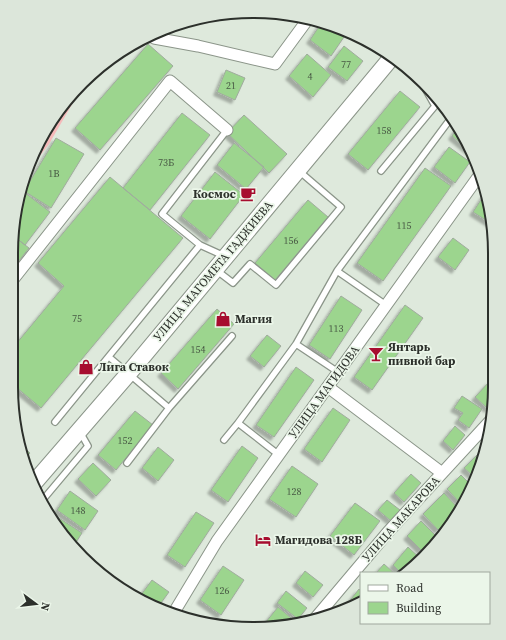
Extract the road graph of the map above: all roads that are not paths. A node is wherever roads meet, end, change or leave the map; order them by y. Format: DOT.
graph roads {
  1 [pos="304,24"];
  2 [pos="157,39"];
  3 [pos="386,60"];
  4 [pos="388,61"];
  5 [pos="432,101"];
  6 [pos="448,122"];
  7 [pos="227,130"];
  8 [pos="296,169"];
  9 [pos="380,171"];
  10 [pos="477,179"];
  11 [pos="200,245"];
  12 [pos="216,263"];
  13 [pos="337,271"];
  14 [pos="18,273"];
  15 [pos="386,305"];
  16 [pos="232,336"];
  17 [pos="296,344"];
  18 [pos="109,357"];
  19 [pos="127,372"];
  20 [pos="338,372"];
  21 [pos="328,386"];
  22 [pos="169,408"];
  23 [pos="55,422"];
  24 [pos="238,423"];
  25 [pos="484,427"];
  26 [pos="80,430"];
  27 [pos="224,440"];
  28 [pos="279,455"];
  29 [pos="127,463"];
  30 [pos="442,473"];
  31 [pos="36,476"];
  32 [pos="37,480"];
  33 [pos="45,497"];
  34 [pos="176,609"];
  35 [pos="320,612"];
  1 -- 2 [label="street"];
  3 -- 8 [label="main road, УЛИЦА МАГОМЕТА ГАДЖИЕВА"];
  4 -- 8 [label="main road, УЛИЦА МАГОМЕТА ГАДЖИЕВА"];
  5 -- 9 [label="lane"];
  6 -- 13 [label="lane"];
  7 -- 11 [label="lane"];
  7 -- 14 [label="street"];
  8 -- 12 [label="main road, УЛИЦА МАГОМЕТА ГАДЖИЕВА"];
  8 -- 12 [label="lane"];
  10 -- 15 [label="street, УЛИЦА МАГИДОВА"];
  11 -- 12 [label="lane"];
  11 -- 18 [label="lane"];
  12 -- 19 [label="main road, УЛИЦА МАГОМЕТА ГАДЖИЕВА"];
  13 -- 15 [label="lane"];
  13 -- 17 [label="lane"];
  15 -- 20 [label="street, УЛИЦА МАГИДОВА"];
  16 -- 22 [label="lane"];
  17 -- 20 [label="lane"];
  17 -- 24 [label="lane"];
  18 -- 19 [label="lane"];
  18 -- 23 [label="lane"];
  19 -- 22 [label="lane"];
  19 -- 26 [label="main road, УЛИЦА МАГОМЕТА ГАДЖИЕВА"];
  19 -- 31 [label="main road, УЛИЦА МАГОМЕТА ГАДЖИЕВА"];
  20 -- 21 [label="street, УЛИЦА МАГИДОВА"];
  21 -- 28 [label="street, УЛИЦА МАГИДОВА"];
  21 -- 30 [label="street"];
  22 -- 29 [label="lane"];
  24 -- 27 [label="lane"];
  24 -- 28 [label="lane"];
  25 -- 30 [label="street, УЛИЦА МАКАРОВА"];
  26 -- 32 [label="main road, УЛИЦА МАГОМЕТА ГАДЖИЕВА"];
  26 -- 33 [label="lane"];
  28 -- 34 [label="street, УЛИЦА МАГИДОВА"];
  30 -- 35 [label="street, УЛИЦА МАКАРОВА"];
}
